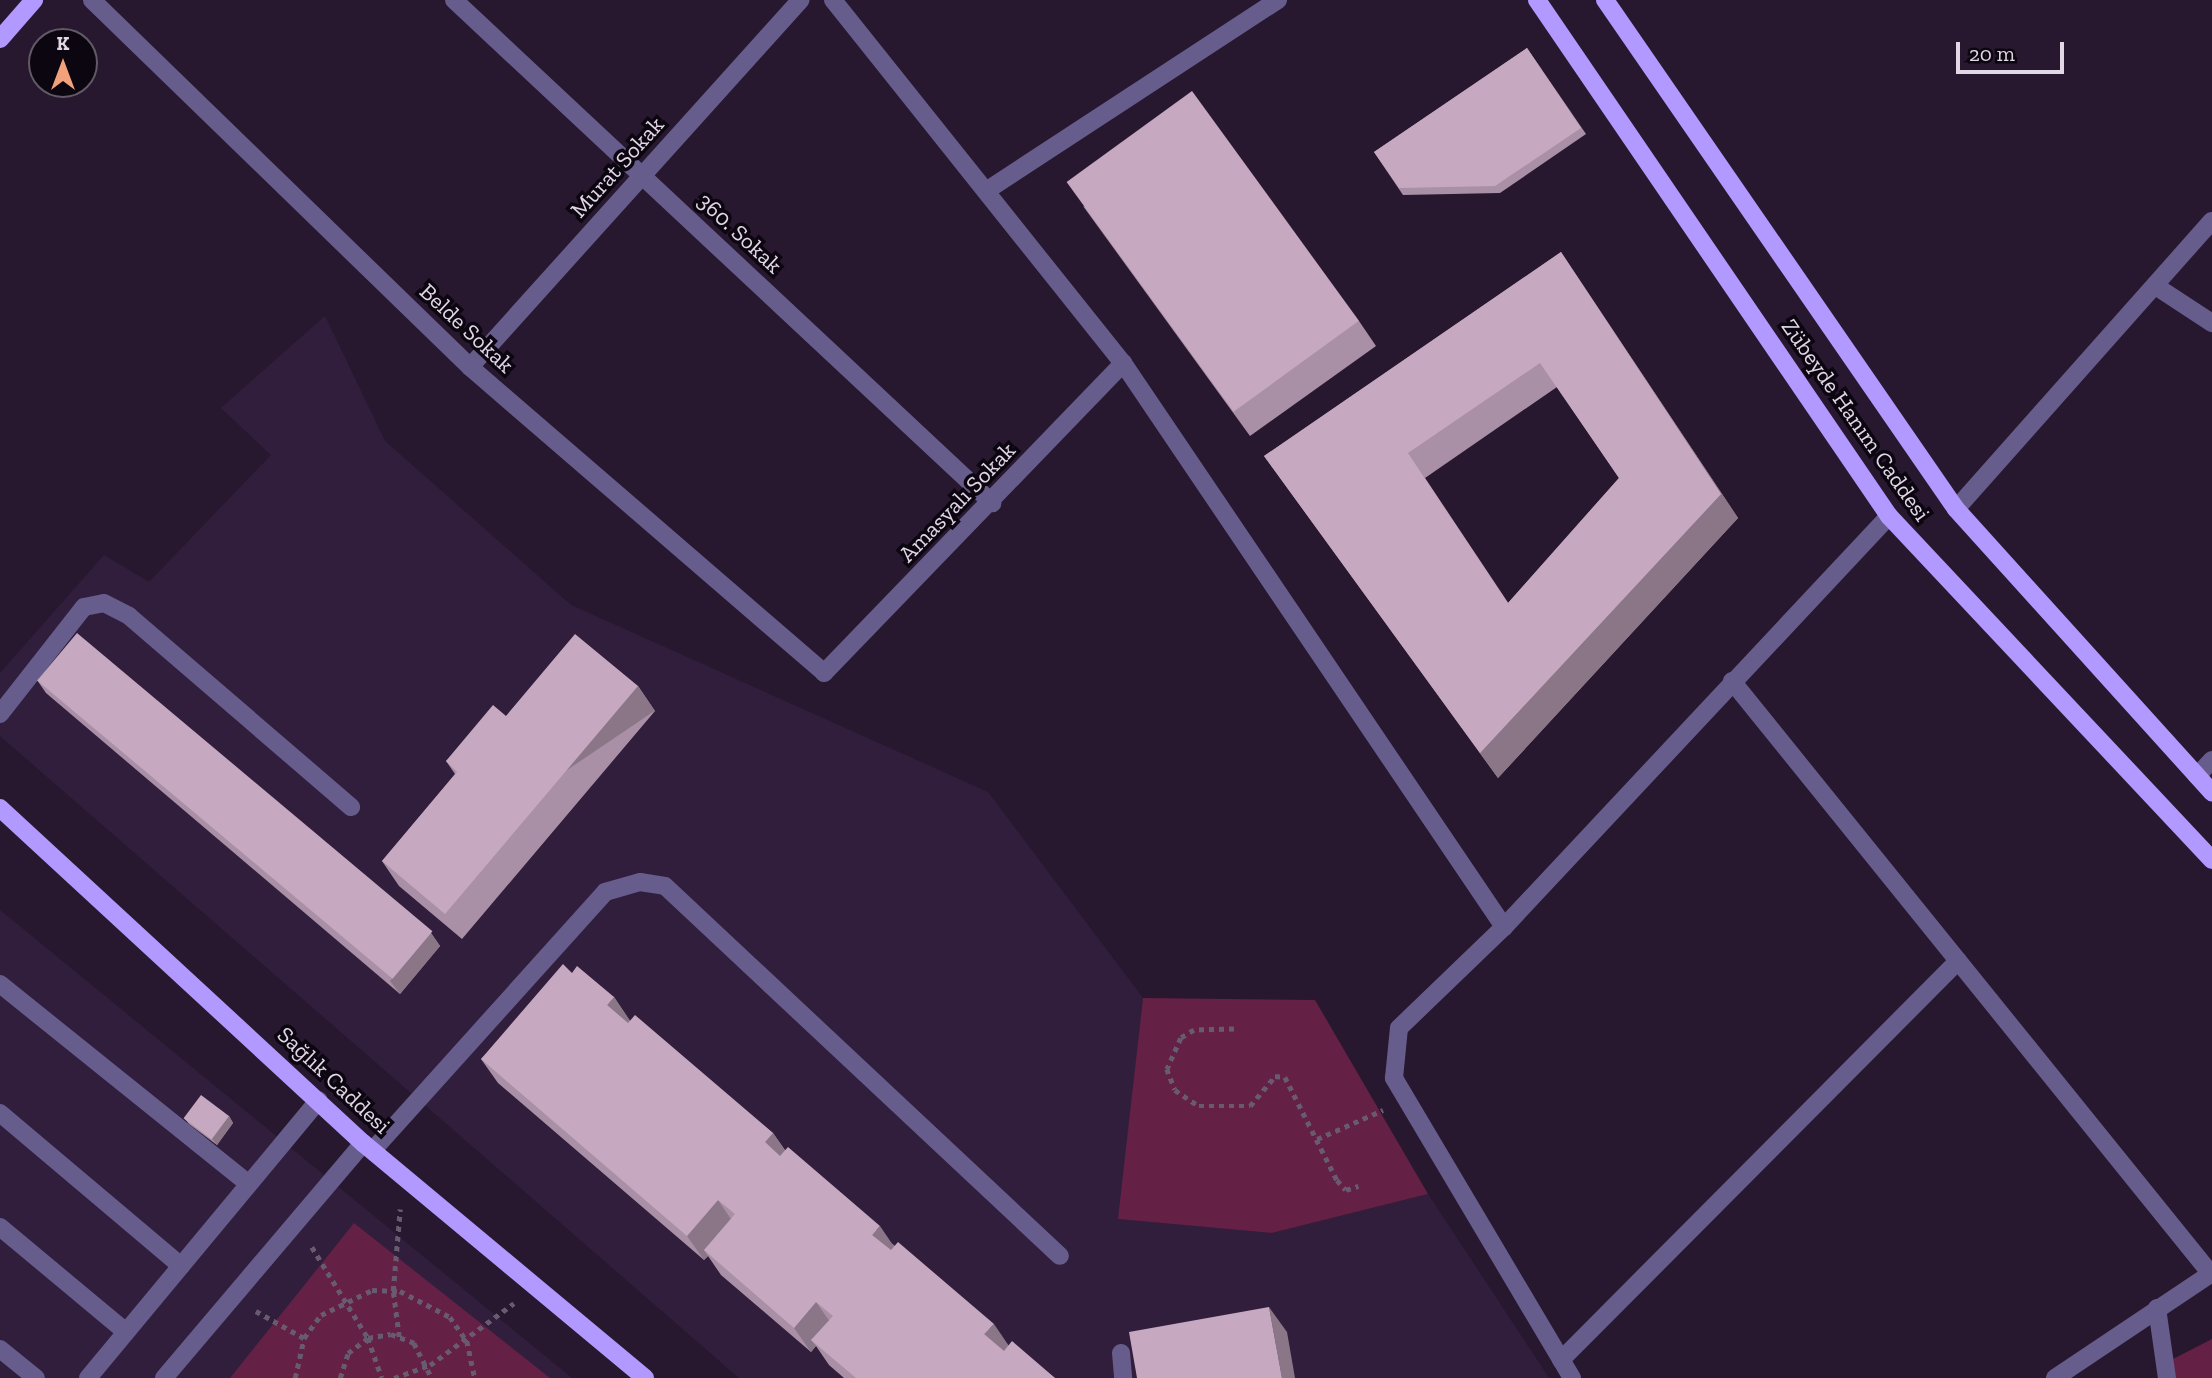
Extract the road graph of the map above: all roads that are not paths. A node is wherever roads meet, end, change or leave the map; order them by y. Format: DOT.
graph roads {
  1 [pos="34,0"];
  2 [pos="92,0"];
  3 [pos="454,0"];
  4 [pos="801,0"];
  5 [pos="833,0"];
  6 [pos="1278,0"];
  7 [pos="1537,0"];
  8 [pos="1605,0"];
  9 [pos="0,40"];
  10 [pos="642,175"];
  11 [pos="986,191"];
  12 [pos="2212,220"];
  13 [pos="2157,287"];
  14 [pos="2212,323"];
  15 [pos="1123,363"];
  16 [pos="470,367"];
  17 [pos="992,503"];
  18 [pos="1956,509"];
  19 [pos="1889,516"];
  20 [pos="824,673"];
  21 [pos="1732,681"];
  22 [pos="0,714"];
  23 [pos="2212,760"];
  24 [pos="2197,776"];
  25 [pos="2212,792"];
  26 [pos="351,807"];
  27 [pos="2,813"];
  28 [pos="2212,860"];
  29 [pos="1504,927"];
  30 [pos="1958,961"];
  31 [pos="0,984"];
  32 [pos="318,1100"];
  33 [pos="0,1114"];
  34 [pos="368,1146"];
  35 [pos="249,1184"];
  36 [pos="0,1227"];
  37 [pos="1060,1256"];
  38 [pos="181,1266"];
  39 [pos="2212,1274"];
  40 [pos="2157,1308"];
  41 [pos="125,1332"];
  42 [pos="0,1349"];
  43 [pos="1122,1353"];
  44 [pos="1561,1360"];
  45 [pos="36,1378"];
  46 [pos="88,1378"];
  47 [pos="164,1378"];
  48 [pos="645,1378"];
  49 [pos="1123,1378"];
  50 [pos="1572,1378"];
  51 [pos="2055,1378"];
  52 [pos="2167,1378"];
  1 -- 9 [label="main road"];
  2 -- 16 [label="street, Belde Sokak"];
  3 -- 10 [label="street, 360. Sokak"];
  4 -- 10 [label="street, Murat Sokak"];
  5 -- 11 [label="street"];
  6 -- 11 [label="street"];
  7 -- 19 [label="main road, Zübeyde Hanım Caddesi"];
  8 -- 18 [label="main road, Zübeyde Hanım Caddesi"];
  10 -- 16 [label="street, Murat Sokak"];
  10 -- 17 [label="street, 360. Sokak"];
  11 -- 15 [label="street"];
  12 -- 13 [label="street"];
  13 -- 14 [label="street"];
  13 -- 18 [label="street"];
  15 -- 17 [label="street, Amasyalı Sokak"];
  15 -- 29 [label="street"];
  16 -- 20 [label="street, Belde Sokak"];
  17 -- 20 [label="street, Amasyalı Sokak"];
  18 -- 24 [label="main road, Zübeyde Hanım Caddesi"];
  19 -- 21 [label="street"];
  19 -- 28 [label="main road, Zübeyde Hanım Caddesi"];
  21 -- 29 [label="street"];
  21 -- 30 [label="street"];
  22 -- 26 [label="street"];
  23 -- 24 [label="street"];
  24 -- 25 [label="main road, Zübeyde Hanım Caddesi"];
  27 -- 32 [label="main road, Sağlık Caddesi"];
  29 -- 44 [label="street"];
  30 -- 39 [label="street"];
  30 -- 44 [label="street"];
  31 -- 35 [label="street"];
  32 -- 34 [label="main road, Sağlık Caddesi"];
  32 -- 35 [label="street"];
  33 -- 38 [label="street"];
  34 -- 37 [label="street"];
  34 -- 47 [label="street"];
  34 -- 48 [label="main road, Sağlık Caddesi"];
  35 -- 38 [label="street"];
  36 -- 41 [label="street"];
  38 -- 41 [label="street"];
  39 -- 40 [label="street"];
  40 -- 51 [label="street"];
  40 -- 52 [label="street"];
  41 -- 46 [label="street"];
  42 -- 45 [label="street"];
  43 -- 49 [label="street"];
  44 -- 50 [label="street"];
}
